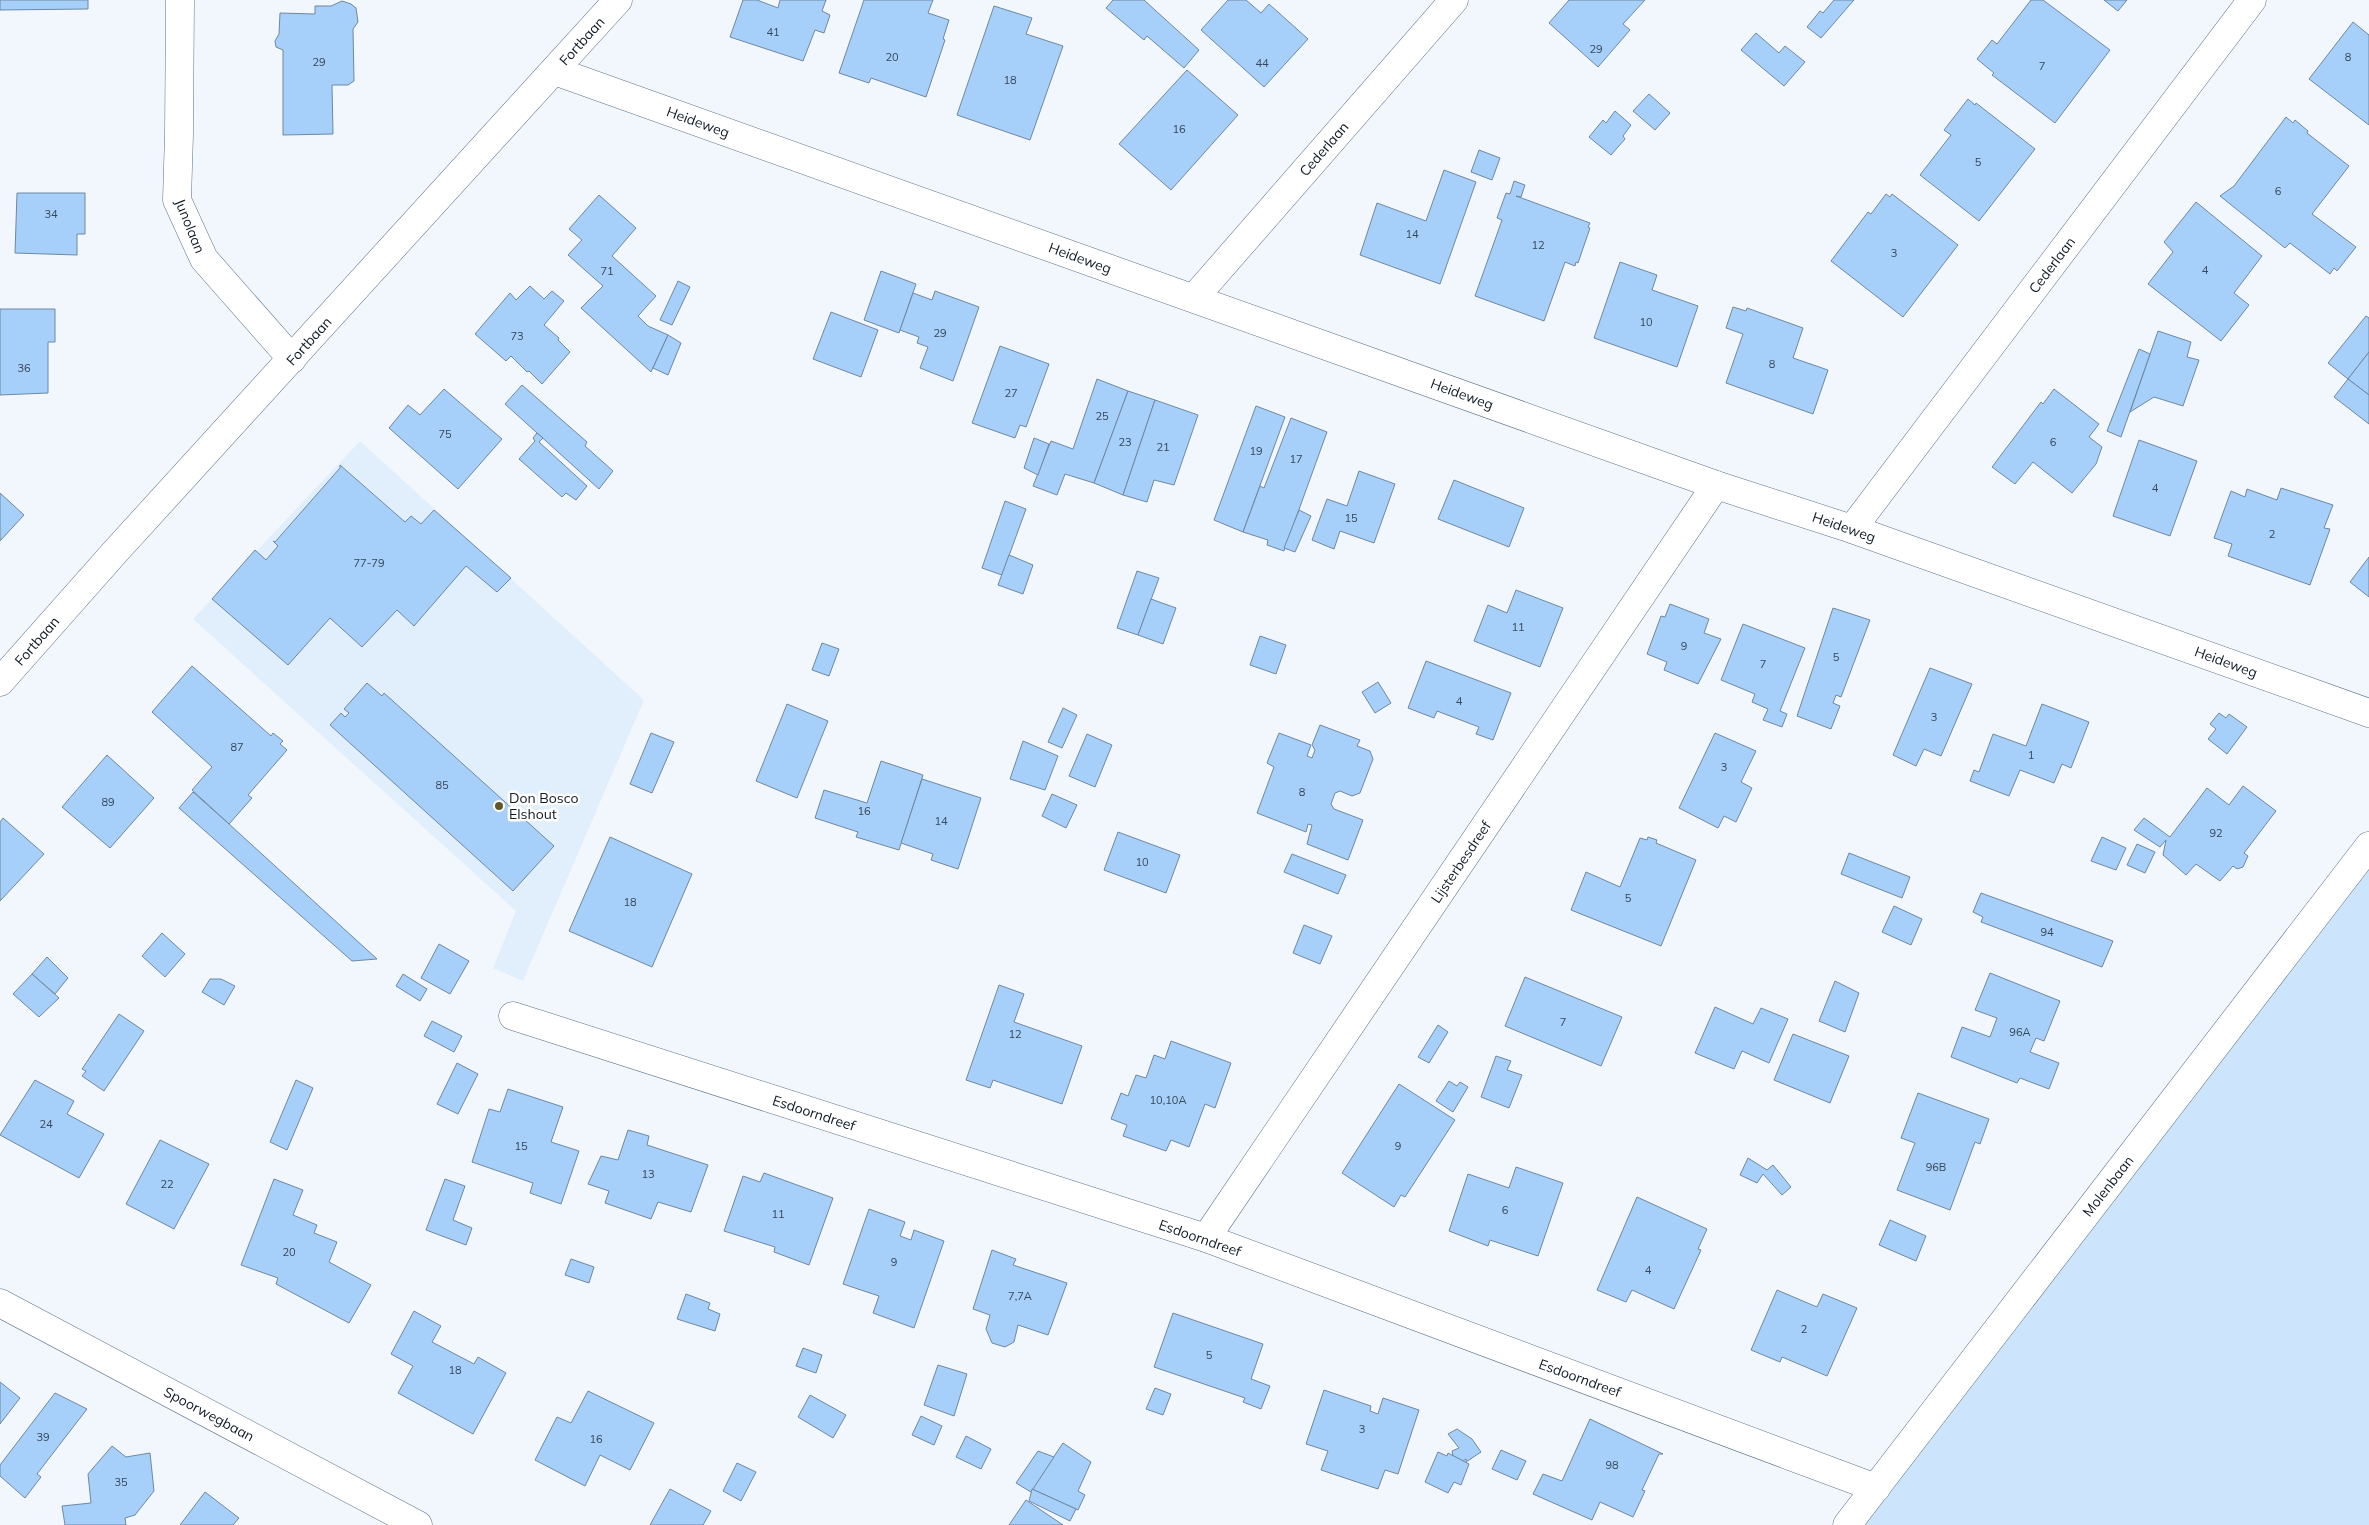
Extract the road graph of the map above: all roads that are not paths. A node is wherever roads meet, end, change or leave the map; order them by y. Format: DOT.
graph roads {
  1 [pos="180,0"];
  2 [pos="618,0"];
  3 [pos="1454,0"];
  4 [pos="2252,0"];
  5 [pos="555,71"];
  6 [pos="1194,298"];
  7 [pos="292,359"];
  8 [pos="1716,485"];
  9 [pos="1852,529"];
  10 [pos="0,682"];
  11 [pos="2369,714"];
  12 [pos="2369,846"];
  13 [pos="513,1016"];
  14 [pos="1206,1238"];
  15 [pos="0,1303"];
  16 [pos="1876,1488"];
  17 [pos="418,1525"];
  18 [pos="1847,1525"];
  1 -- 7 [label="street, Junolaan"];
  2 -- 5 [label="street, Fortbaan"];
  3 -- 6 [label="street, Cederlaan"];
  4 -- 9 [label="street, Cederlaan"];
  5 -- 6 [label="street, Heideweg"];
  5 -- 7 [label="street, Fortbaan"];
  6 -- 8 [label="street, Heideweg"];
  7 -- 10 [label="street, Fortbaan"];
  8 -- 9 [label="street, Heideweg"];
  8 -- 14 [label="street, Lijsterbesdreef"];
  9 -- 11 [label="street, Heideweg"];
  12 -- 16 [label="street, Molenbaan"];
  13 -- 14 [label="street, Esdoorndreef"];
  14 -- 16 [label="street, Esdoorndreef"];
  15 -- 17 [label="street, Spoorwegbaan"];
  16 -- 18 [label="street, Molenbaan"];
}
